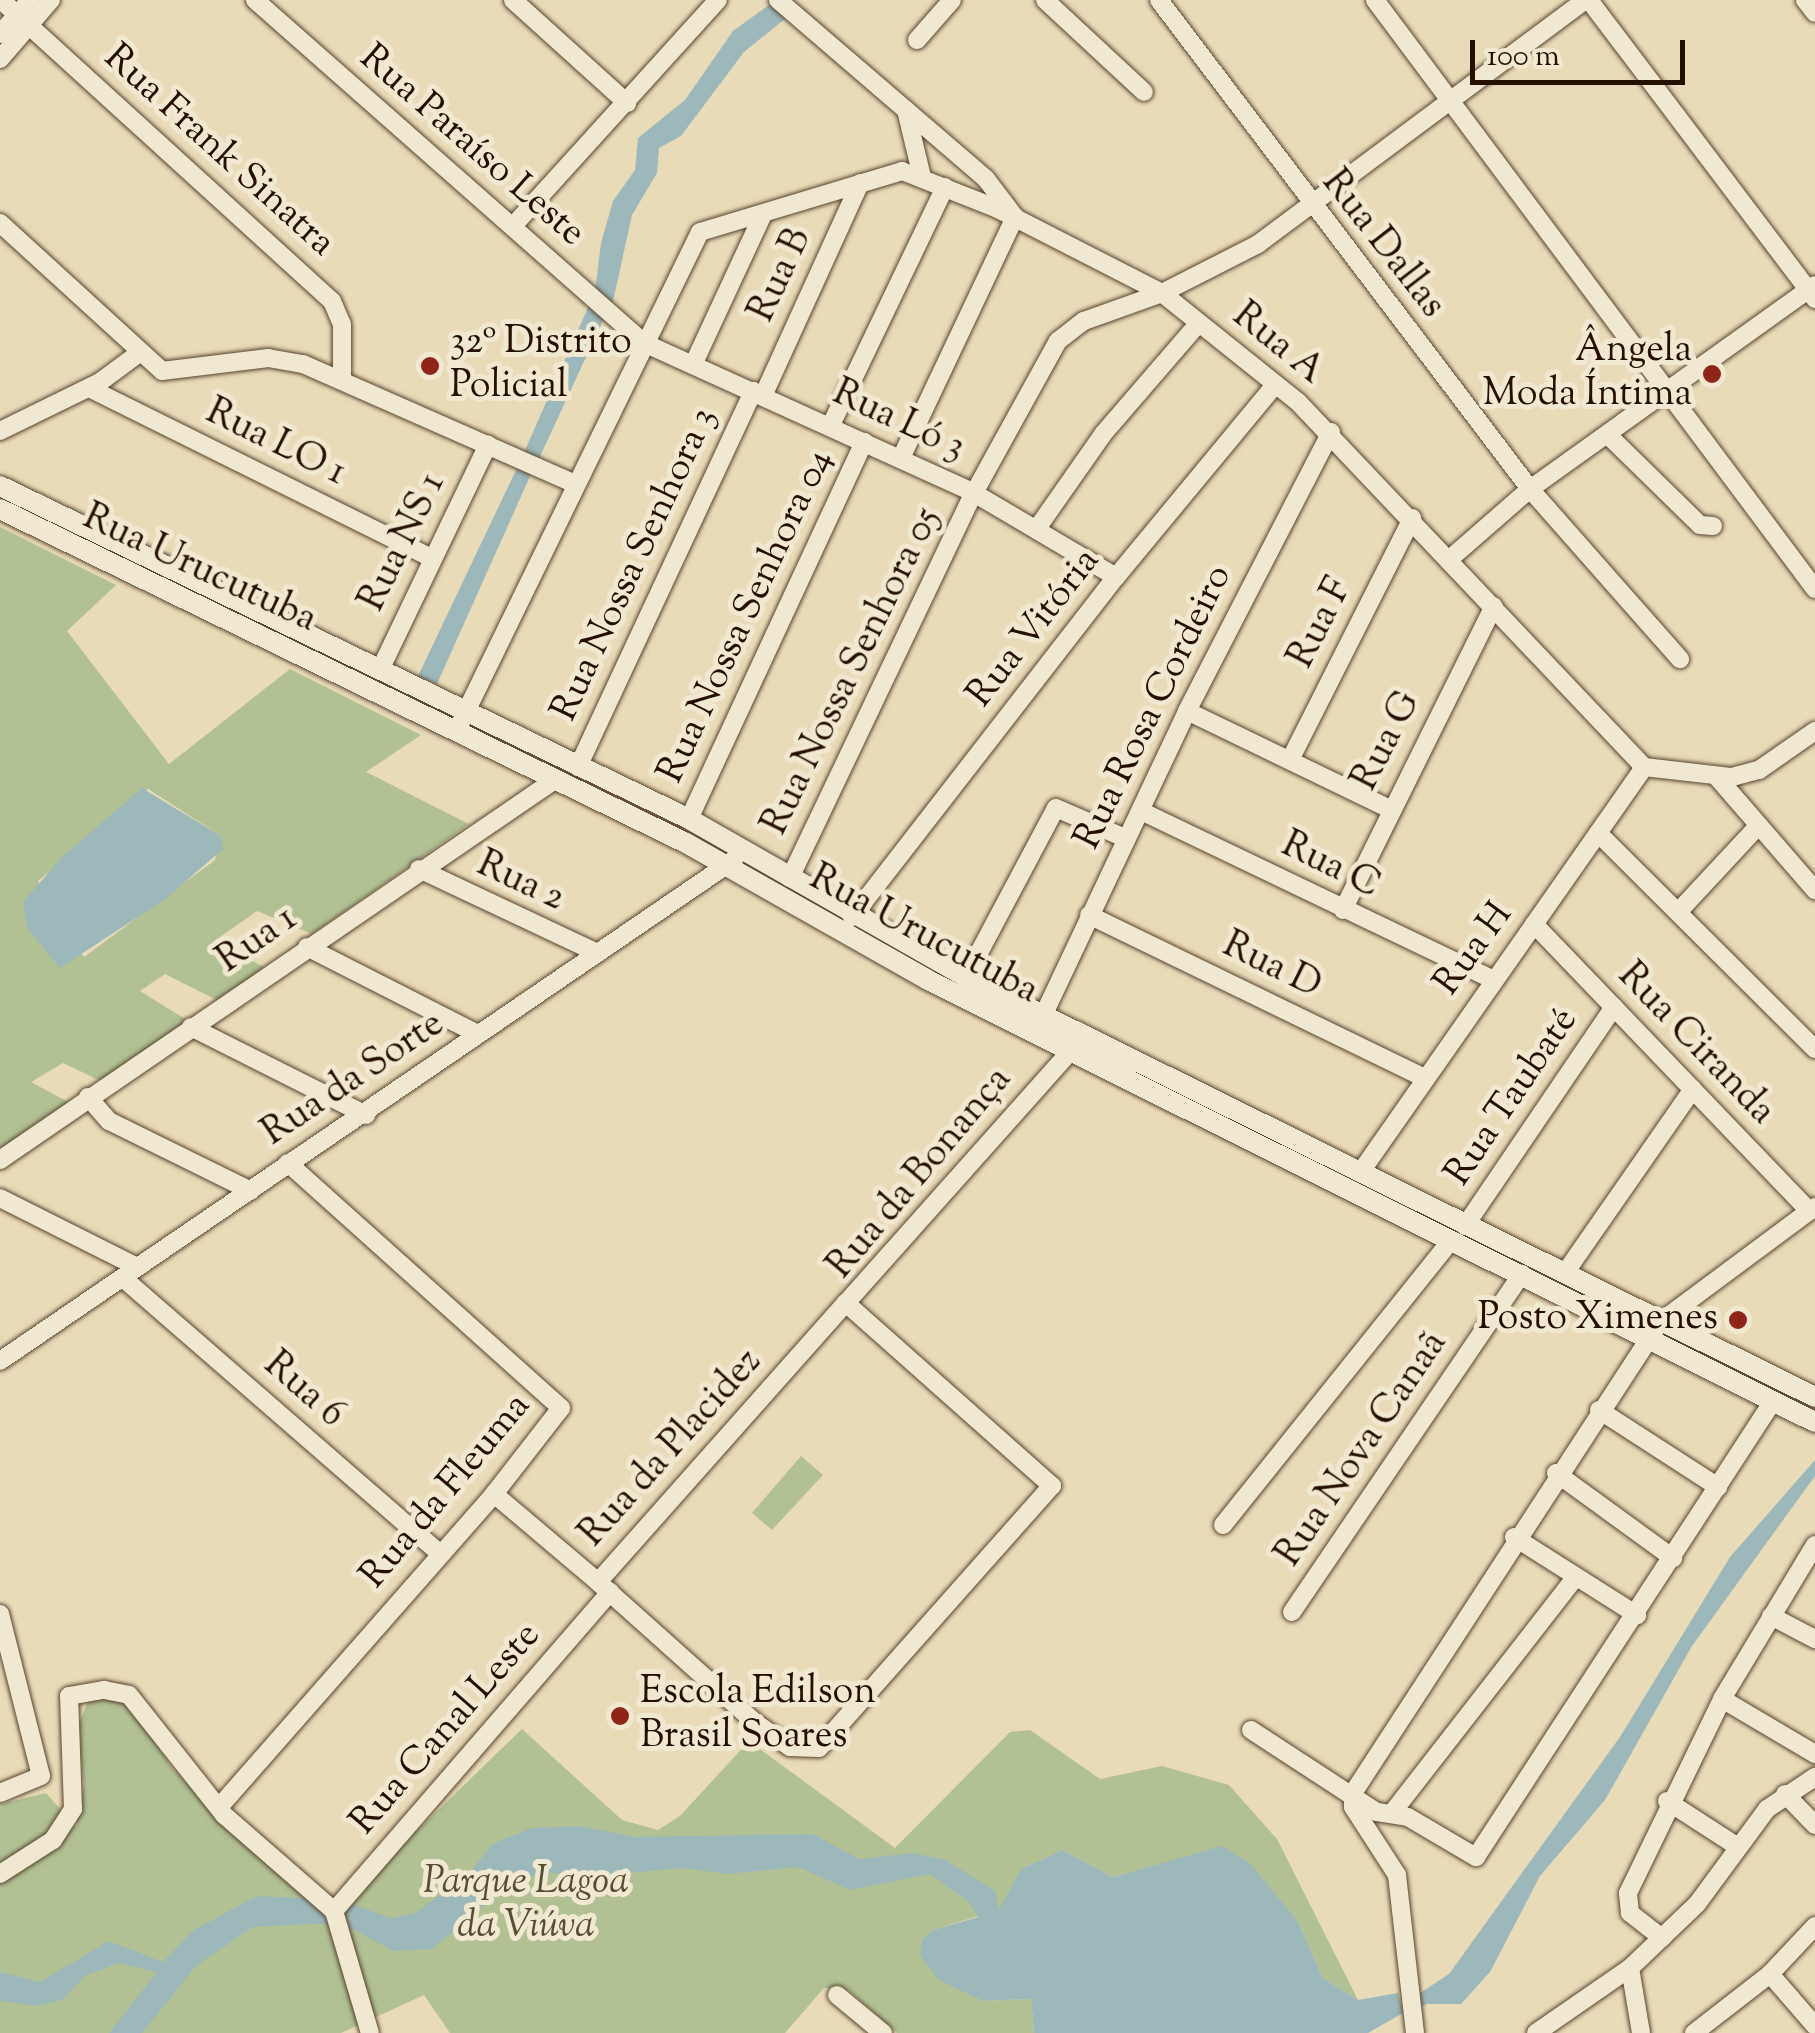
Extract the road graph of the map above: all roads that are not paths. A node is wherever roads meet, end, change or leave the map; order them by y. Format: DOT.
graph roads {
  1 [pos="1,0"];
  2 [pos="51,0"];
  3 [pos="255,0"];
  4 [pos="513,0"];
  5 [pos="718,0"];
  6 [pos="778,0"];
  7 [pos="952,0"];
  8 [pos="1045,0"];
  9 [pos="1159,0"];
  10 [pos="1375,0"];
  11 [pos="1587,0"];
  12 [pos="1805,0"];
  13 [pos="26,13"];
  14 [pos="1815,13"];
  15 [pos="0,34"];
  16 [pos="917,40"];
  17 [pos="0,59"];
  18 [pos="1144,92"];
  19 [pos="1451,102"];
  20 [pos="627,104"];
  21 [pos="906,110"];
  22 [pos="922,177"];
  23 [pos="860,183"];
  24 [pos="945,187"];
  25 [pos="1310,206"];
  26 [pos="763,214"];
  27 [pos="1015,218"];
  28 [pos="0,223"];
  29 [pos="514,226"];
  30 [pos="1813,292"];
  31 [pos="1162,293"];
  32 [pos="1198,324"];
  33 [pos="644,342"];
  34 [pos="138,354"];
  35 [pos="693,364"];
  36 [pos="342,376"];
  37 [pos="1274,386"];
  38 [pos="89,388"];
  39 [pos="1671,393"];
  40 [pos="758,394"];
  41 [pos="830,427"];
  42 [pos="0,431"];
  43 [pos="1331,432"];
  44 [pos="1609,436"];
  45 [pos="864,442"];
  46 [pos="488,445"];
  47 [pos="901,458"];
  48 [pos="575,484"];
  49 [pos="0,486"];
  50 [pos="1530,488"];
  51 [pos="974,494"];
  52 [pos="0,509"];
  53 [pos="1412,518"];
  54 [pos="1712,526"];
  55 [pos="1038,528"];
  56 [pos="92,547"];
  57 [pos="1452,557"];
  58 [pos="432,558"];
  59 [pos="126,564"];
  60 [pos="1116,576"];
  61 [pos="1815,589"];
  62 [pos="1494,606"];
  63 [pos="1680,659"];
  64 [pos="380,670"];
  65 [pos="1187,711"];
  66 [pos="462,722"];
  67 [pos="1815,731"];
  68 [pos="1290,760"];
  69 [pos="578,767"];
  70 [pos="1644,767"];
  71 [pos="1717,777"];
  72 [pos="556,778"];
  73 [pos="1390,809"];
  74 [pos="1141,811"];
  75 [pos="689,819"];
  76 [pos="1757,827"];
  77 [pos="1598,833"];
  78 [pos="1127,839"];
  79 [pos="745,852"];
  80 [pos="726,865"];
  81 [pos="419,869"];
  82 [pos="790,878"];
  83 [pos="1815,890"];
  84 [pos="1343,910"];
  85 [pos="1678,911"];
  86 [pos="1090,915"];
  87 [pos="852,917"];
  88 [pos="1534,924"];
  89 [pos="307,947"];
  90 [pos="595,952"];
  91 [pos="966,977"];
  92 [pos="1491,980"];
  93 [pos="1614,1007"];
  94 [pos="1042,1016"];
  95 [pos="191,1027"];
  96 [pos="478,1034"];
  97 [pos="1084,1036"];
  98 [pos="1815,1049"];
  99 [pos="1069,1052"];
  100 [pos="1424,1078"];
  101 [pos="1693,1088"];
  102 [pos="88,1097"];
  103 [pos="366,1114"];
  104 [pos="1248,1128"];
  105 [pos="1280,1143"];
  106 [pos="0,1160"];
  107 [pos="288,1163"];
  108 [pos="1360,1173"];
  109 [pos="251,1191"];
  110 [pos="0,1198"];
  111 [pos="1812,1209"];
  112 [pos="1458,1233"];
  113 [pos="130,1273"];
  114 [pos="1565,1273"];
  115 [pos="1522,1274"];
  116 [pos="846,1303"];
  117 [pos="1654,1329"];
  118 [pos="0,1361"];
  119 [pos="1815,1397"];
  120 [pos="1773,1401"];
  121 [pos="1599,1410"];
  122 [pos="1815,1422"];
  123 [pos="1556,1473"];
  124 [pos="1718,1487"];
  125 [pos="494,1494"];
  126 [pos="1223,1525"];
  127 [pos="1514,1537"];
  128 [pos="1815,1545"];
  129 [pos="440,1554"];
  130 [pos="1673,1558"];
  131 [pos="1576,1577"];
  132 [pos="604,1586"];
  133 [pos="1292,1612"];
  134 [pos="0,1614"];
  135 [pos="1637,1614"];
  136 [pos="1771,1616"];
  137 [pos="1815,1640"];
  138 [pos="1722,1699"];
  139 [pos="1251,1730"];
  140 [pos="1815,1754"];
  141 [pos="1815,1777"];
  142 [pos="0,1793"];
  143 [pos="1353,1793"];
  144 [pos="1785,1794"];
  145 [pos="1668,1801"];
  146 [pos="221,1805"];
  147 [pos="1392,1813"];
  148 [pos="1815,1825"];
  149 [pos="1735,1846"];
  150 [pos="0,1874"];
  151 [pos="334,1912"];
  152 [pos="1815,1926"];
  153 [pos="1662,1938"];
  154 [pos="1630,1968"];
  155 [pos="1770,1974"];
  156 [pos="837,1995"];
  157 [pos="1815,2026"];
  158 [pos="370,2033"];
  159 [pos="883,2033"];
  160 [pos="1415,2033"];
  161 [pos="1536,2033"];
  162 [pos="1642,2033"];
  163 [pos="1694,2033"];
  1 -- 13 [label="street, Rua Frank Sinatra"];
  2 -- 13 [label="street"];
  3 -- 29 [label="street, Rua Paraíso Leste"];
  4 -- 20 [label="street"];
  5 -- 20 [label="street"];
  6 -- 21 [label="street"];
  7 -- 16 [label="street"];
  8 -- 18 [label="street"];
  9 -- 25 [label="street, Rua Dallas"];
  10 -- 19 [label="street"];
  11 -- 19 [label="street, Rua Nossa Senhora 05"];
  11 -- 30 [label="street"];
  12 -- 14 [label="street"];
  13 -- 15 [label="street"];
  13 -- 17 [label="street"];
  13 -- 36 [label="street, Rua Frank Sinatra"];
  19 -- 25 [label="street, Rua Nossa Senhora 05"];
  19 -- 39 [label="street"];
  20 -- 29 [label="street"];
  21 -- 22 [label="street"];
  21 -- 27 [label="street"];
  22 -- 23 [label="street, Rua A"];
  22 -- 24 [label="street, Rua A"];
  23 -- 26 [label="street, Rua A"];
  23 -- 40 [label="street, Rua B"];
  24 -- 27 [label="street, Rua A"];
  24 -- 41 [label="street"];
  25 -- 31 [label="street, Rua Nossa Senhora 05"];
  25 -- 50 [label="street, Rua Dallas"];
  26 -- 33 [label="street, Rua A"];
  26 -- 35 [label="street"];
  27 -- 31 [label="street, Rua A"];
  27 -- 47 [label="street"];
  28 -- 34 [label="street"];
  29 -- 33 [label="street, Rua Paraíso Leste"];
  30 -- 39 [label="street"];
  31 -- 32 [label="street, Rua A"];
  31 -- 51 [label="street, Rua Nossa Senhora 05"];
  32 -- 37 [label="street, Rua A"];
  32 -- 55 [label="street"];
  33 -- 35 [label="street, Rua Ló 3"];
  33 -- 48 [label="street"];
  34 -- 36 [label="street"];
  34 -- 38 [label="street"];
  35 -- 40 [label="street, Rua Ló 3"];
  36 -- 46 [label="street"];
  37 -- 43 [label="street, Rua A"];
  37 -- 60 [label="street, Rua Vitória"];
  38 -- 42 [label="street"];
  38 -- 58 [label="street, Rua LO 1"];
  39 -- 44 [label="street"];
  39 -- 61 [label="street"];
  40 -- 41 [label="street, Rua Ló 3"];
  40 -- 69 [label="street, Rua Nossa Senhora 3"];
  41 -- 45 [label="street, Rua Ló 3"];
  43 -- 53 [label="street, Rua A"];
  43 -- 65 [label="street, Rua Rosa Cordeiro"];
  44 -- 50 [label="street"];
  44 -- 54 [label="street"];
  45 -- 47 [label="street, Rua Ló 3"];
  45 -- 75 [label="street, Rua Nossa Senhora 04"];
  46 -- 48 [label="street"];
  46 -- 58 [label="street, Rua NS 1"];
  47 -- 51 [label="street, Rua Ló 3"];
  48 -- 66 [label="street"];
  49 -- 56 [label="street, Rua Urucutuba"];
  50 -- 57 [label="street"];
  50 -- 63 [label="street, Rua Dallas"];
  51 -- 55 [label="street, Rua Ló 3"];
  51 -- 82 [label="street, Rua Nossa Senhora 05"];
  52 -- 56 [label="street, Rua Urucutuba"];
  53 -- 57 [label="street, Rua A"];
  53 -- 68 [label="street, Rua F"];
  55 -- 60 [label="street, Rua Ló 3"];
  56 -- 59 [label="street, Rua Urucutuba"];
  57 -- 62 [label="street, Rua A"];
  58 -- 64 [label="street, Rua NS 1"];
  59 -- 64 [label="street, Rua Urucutuba"];
  59 -- 66 [label="street, Rua Urucutuba"];
  60 -- 87 [label="street, Rua Vitória"];
  62 -- 70 [label="street, Rua A"];
  62 -- 73 [label="street, Rua G"];
  64 -- 66 [label="street, Rua Urucutuba"];
  65 -- 68 [label="street"];
  65 -- 74 [label="street, Rua Rosa Cordeiro"];
  66 -- 69 [label="street, Rua Urucutuba"];
  66 -- 72 [label="street, Rua Urucutuba"];
  67 -- 71 [label="street"];
  68 -- 73 [label="street"];
  69 -- 75 [label="street, Rua Urucutuba"];
  70 -- 71 [label="street"];
  70 -- 77 [label="street, Rua H"];
  71 -- 76 [label="street"];
  72 -- 80 [label="street, Rua Urucutuba"];
  72 -- 81 [label="street, Rua 1"];
  73 -- 84 [label="street, Rua G"];
  74 -- 78 [label="street, Rua Rosa Cordeiro"];
  74 -- 84 [label="street, Rua C"];
  75 -- 79 [label="street, Rua Urucutuba"];
  76 -- 83 [label="street"];
  76 -- 85 [label="street"];
  77 -- 85 [label="street"];
  77 -- 88 [label="street, Rua H"];
  78 -- 86 [label="street, Rua Rosa Cordeiro"];
  78 -- 91 [label="street"];
  79 -- 80 [label="street, Rua da Sorte"];
  79 -- 82 [label="street, Rua Urucutuba"];
  80 -- 90 [label="street, Rua da Sorte"];
  80 -- 99 [label="street, Rua Urucutuba"];
  81 -- 89 [label="street, Rua 1"];
  81 -- 90 [label="street, Rua 2"];
  82 -- 87 [label="street, Rua Urucutuba"];
  84 -- 92 [label="street, Rua C"];
  85 -- 98 [label="street"];
  86 -- 94 [label="street, Rua Rosa Cordeiro"];
  86 -- 100 [label="street, Rua D"];
  87 -- 91 [label="street, Rua Urucutuba"];
  88 -- 92 [label="street, Rua H"];
  88 -- 93 [label="street, Rua Ciranda"];
  89 -- 95 [label="street, Rua 1"];
  89 -- 96 [label="street"];
  90 -- 96 [label="street, Rua da Sorte"];
  91 -- 94 [label="street, Rua Urucutuba"];
  92 -- 100 [label="street, Rua H"];
  93 -- 101 [label="street, Rua Ciranda"];
  93 -- 112 [label="street, Rua Taubaté"];
  94 -- 97 [label="street, Rua Urucutuba"];
  95 -- 102 [label="street, Rua 1"];
  95 -- 103 [label="street"];
  96 -- 103 [label="street, Rua da Sorte"];
  97 -- 99 [label="street, Rua da Bonança"];
  97 -- 104 [label="street, Rua Urucutuba"];
  99 -- 104 [label="street, Rua Urucutuba"];
  99 -- 116 [label="street, Rua da Bonança"];
  100 -- 108 [label="street, Rua H"];
  101 -- 111 [label="street, Rua Ciranda"];
  101 -- 114 [label="street"];
  102 -- 106 [label="street, Rua 1"];
  102 -- 109 [label="street"];
  103 -- 107 [label="street, Rua da Sorte"];
  104 -- 105 [label="street, Rua Urucutuba"];
  105 -- 108 [label="street, Rua Urucutuba"];
  105 -- 112 [label="street, Rua Urucutuba"];
  107 -- 109 [label="street, Rua da Sorte"];
  107 -- 125 [label="street, Rua da Fleuma"];
  108 -- 112 [label="street, Rua Urucutuba"];
  109 -- 113 [label="street, Rua da Sorte"];
  110 -- 113 [label="street, Rua 6"];
  111 -- 117 [label="street"];
  112 -- 114 [label="street, Rua Urucutuba"];
  112 -- 115 [label="street, Rua Urucutuba"];
  112 -- 126 [label="street, Rua Taubaté"];
  113 -- 118 [label="street, Rua da Sorte"];
  113 -- 129 [label="street, Rua 6"];
  114 -- 117 [label="street, Rua Urucutuba"];
  115 -- 117 [label="street, Rua Urucutuba"];
  115 -- 133 [label="street, Rua Nova Canaã"];
  116 -- 132 [label="street, Rua da Placidez"];
  116 -- 132 [label="street, Rua da Bonança"];
  117 -- 119 [label="street, Rua Urucutuba"];
  117 -- 120 [label="street, Rua Urucutuba"];
  117 -- 121 [label="street"];
  120 -- 122 [label="street, Rua Urucutuba"];
  120 -- 124 [label="street"];
  121 -- 123 [label="street"];
  121 -- 124 [label="street"];
  123 -- 127 [label="street"];
  123 -- 130 [label="street"];
  124 -- 130 [label="street"];
  125 -- 129 [label="street, Rua da Fleuma"];
  125 -- 132 [label="street, Rua da Placidez"];
  127 -- 131 [label="street"];
  127 -- 143 [label="street"];
  128 -- 136 [label="street"];
  129 -- 146 [label="street, Rua da Fleuma"];
  130 -- 135 [label="street"];
  131 -- 135 [label="street"];
  131 -- 147 [label="street"];
  132 -- 151 [label="street, Rua Canal Leste"];
  134 -- 142 [label="street"];
  135 -- 147 [label="street"];
  136 -- 137 [label="street"];
  136 -- 138 [label="street"];
  138 -- 140 [label="street"];
  138 -- 145 [label="street"];
  139 -- 143 [label="street"];
  141 -- 144 [label="street"];
  143 -- 147 [label="street"];
  143 -- 160 [label="street"];
  144 -- 148 [label="street"];
  144 -- 149 [label="street"];
  145 -- 149 [label="street"];
  145 -- 153 [label="street"];
  146 -- 150 [label="street"];
  146 -- 151 [label="street"];
  149 -- 153 [label="street"];
  151 -- 158 [label="street"];
  152 -- 155 [label="street"];
  153 -- 154 [label="street"];
  154 -- 161 [label="street"];
  154 -- 162 [label="street"];
  155 -- 157 [label="street"];
  155 -- 163 [label="street"];
  156 -- 159 [label="street"];
}
